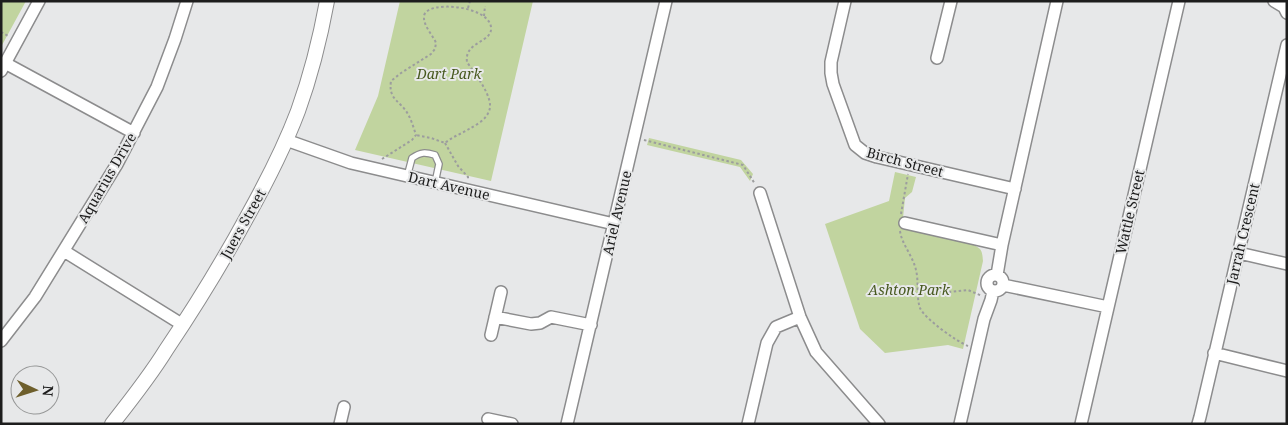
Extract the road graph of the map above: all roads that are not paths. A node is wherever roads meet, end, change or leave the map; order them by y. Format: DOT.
graph roads {
  1 [pos="39,1"];
  2 [pos="187,1"];
  3 [pos="327,1"];
  4 [pos="666,1"];
  5 [pos="845,1"];
  6 [pos="950,1"];
  7 [pos="1057,1"];
  8 [pos="1179,1"];
  9 [pos="1274,1"];
  10 [pos="1287,13"];
  11 [pos="1287,45"];
  12 [pos="937,58"];
  13 [pos="3,67"];
  14 [pos="134,133"];
  15 [pos="286,140"];
  16 [pos="407,177"];
  17 [pos="435,183"];
  18 [pos="1015,189"];
  19 [pos="760,193"];
  20 [pos="902,222"];
  21 [pos="614,224"];
  22 [pos="1002,244"];
  23 [pos="64,250"];
  24 [pos="1239,253"];
  25 [pos="1287,264"];
  26 [pos="996,288"];
  27 [pos="501,292"];
  28 [pos="1108,307"];
  29 [pos="495,316"];
  30 [pos="800,317"];
  31 [pos="183,325"];
  32 [pos="590,325"];
  33 [pos="491,335"];
  34 [pos="1,341"];
  35 [pos="1214,353"];
  36 [pos="1287,371"];
  37 [pos="344,407"];
  38 [pos="488,419"];
  39 [pos="112,424"];
  40 [pos="340,424"];
  41 [pos="512,424"];
  42 [pos="567,424"];
  43 [pos="748,424"];
  44 [pos="879,424"];
  45 [pos="960,424"];
  46 [pos="1081,424"];
  47 [pos="1198,424"];
  1 -- 13 [label="street"];
  2 -- 14 [label="street, Aquarius Drive"];
  3 -- 15 [label="street, Juers Street"];
  4 -- 21 [label="street, Ariel Avenue"];
  5 -- 18 [label="street, Birch Street"];
  6 -- 12 [label="street"];
  7 -- 18 [label="street"];
  8 -- 28 [label="street, Wattle Street"];
  9 -- 10 [label="street"];
  11 -- 24 [label="street, Jarrah Crescent"];
  13 -- 14 [label="street"];
  14 -- 23 [label="street, Aquarius Drive"];
  15 -- 16 [label="street, Dart Avenue"];
  15 -- 31 [label="street, Juers Street"];
  16 -- 17 [label="street, Dart Avenue"];
  16 -- 17 [label="lane"];
  17 -- 21 [label="street, Dart Avenue"];
  18 -- 22 [label="street"];
  19 -- 30 [label="street"];
  20 -- 22 [label="street"];
  21 -- 32 [label="street, Ariel Avenue"];
  22 -- 26 [label="street"];
  23 -- 31 [label="street"];
  23 -- 34 [label="street, Aquarius Drive"];
  24 -- 25 [label="street"];
  24 -- 35 [label="street, Jarrah Crescent"];
  26 -- 28 [label="street"];
  26 -- 45 [label="street"];
  27 -- 29 [label="street"];
  28 -- 46 [label="street, Wattle Street"];
  29 -- 32 [label="street"];
  29 -- 33 [label="street"];
  30 -- 43 [label="street"];
  30 -- 44 [label="street"];
  31 -- 39 [label="street, Juers Street"];
  32 -- 42 [label="street, Ariel Avenue"];
  35 -- 36 [label="street"];
  35 -- 47 [label="street, Jarrah Crescent"];
  37 -- 40 [label="street"];
  38 -- 41 [label="street"];
}
